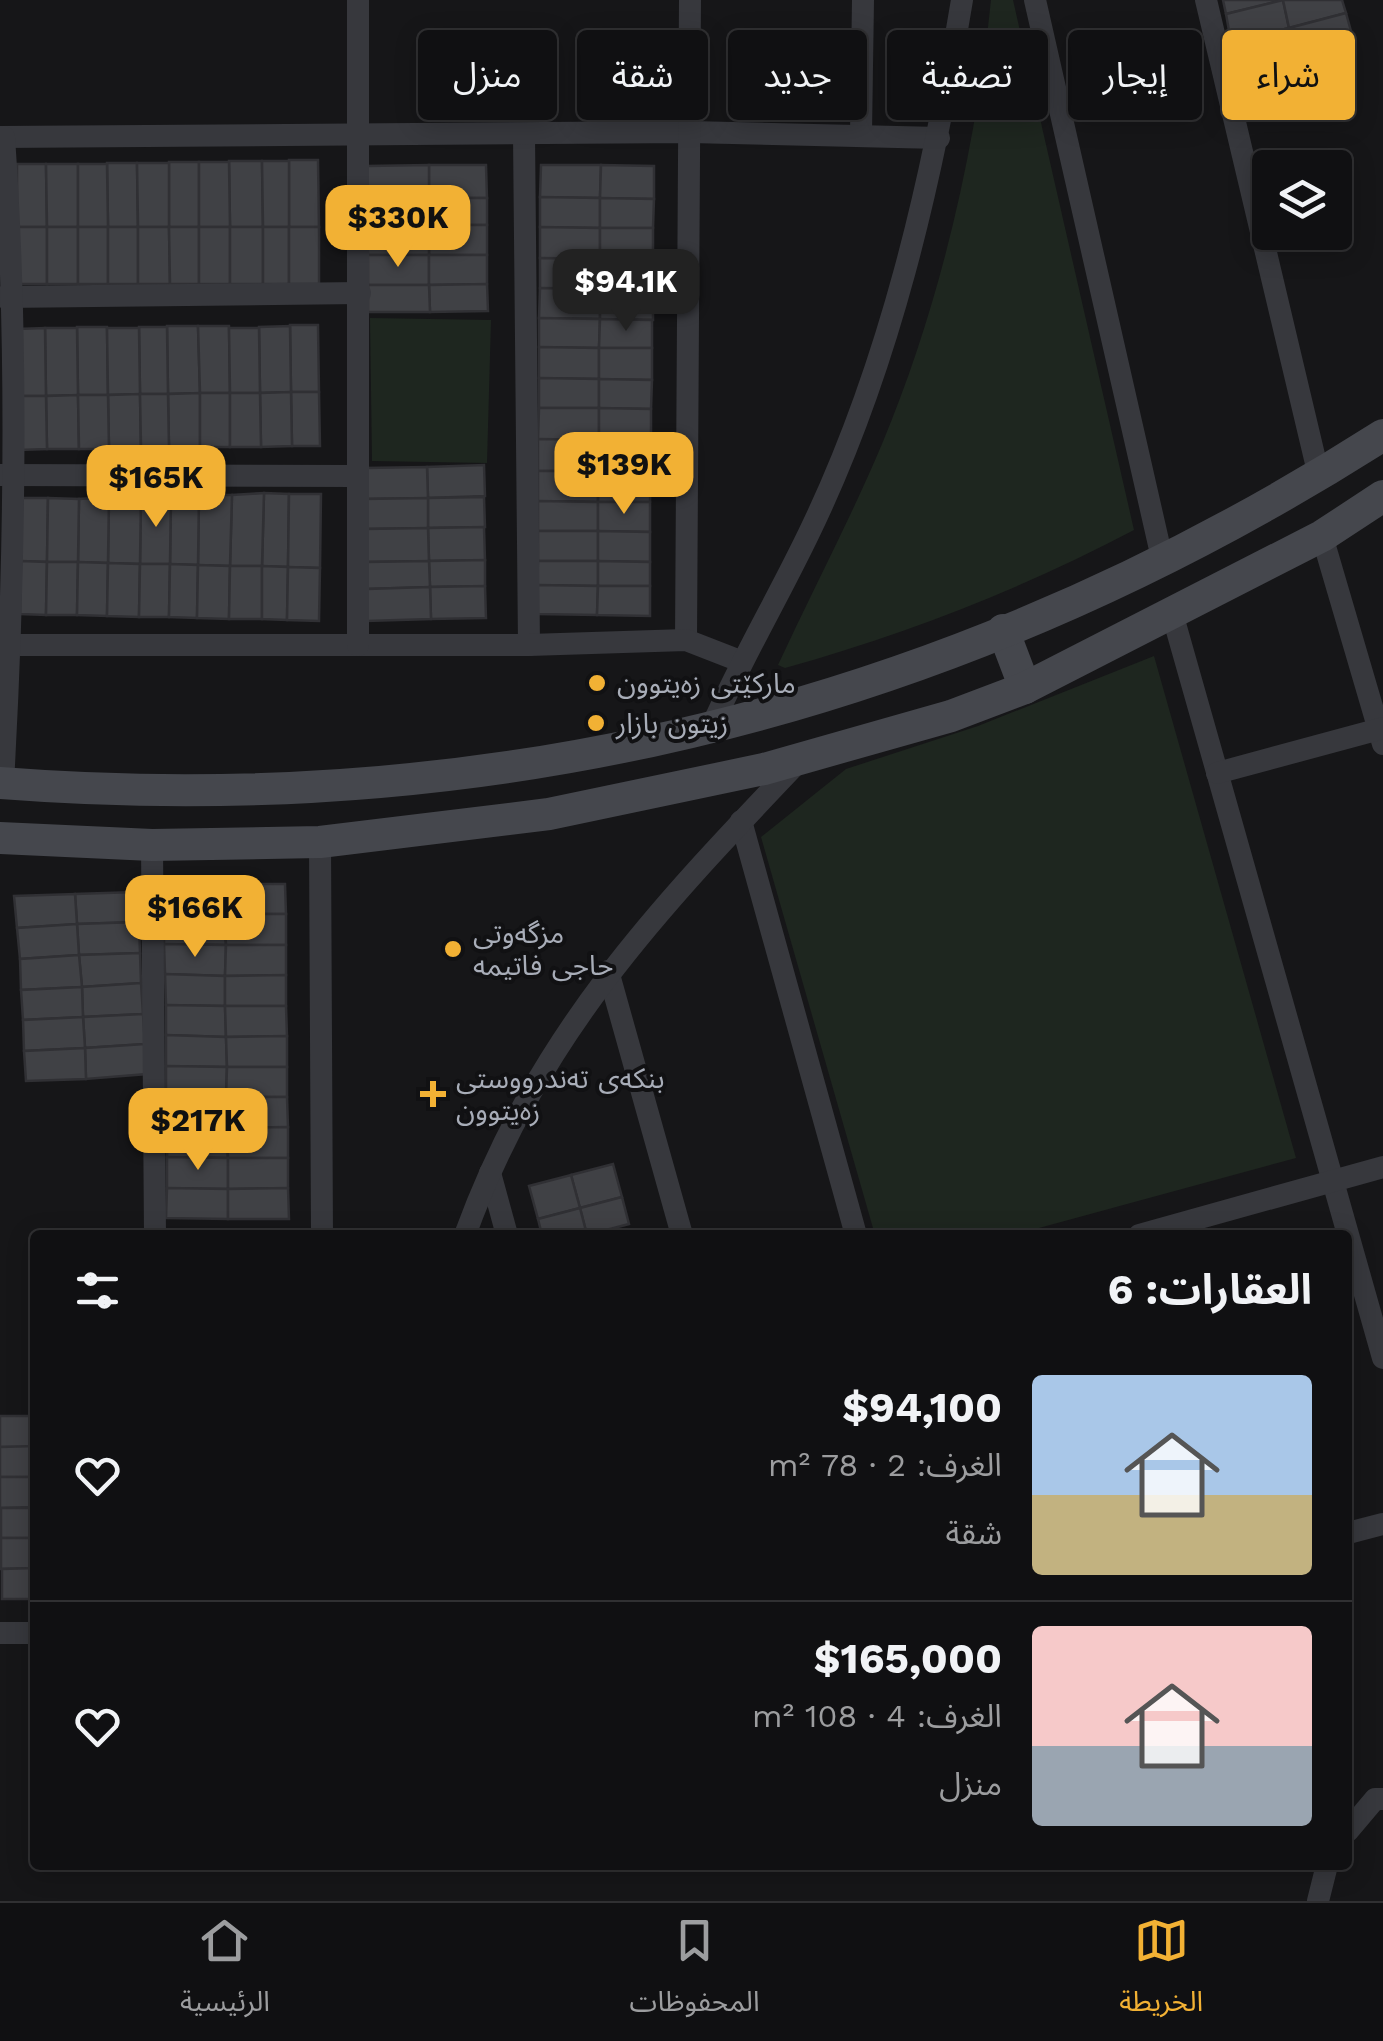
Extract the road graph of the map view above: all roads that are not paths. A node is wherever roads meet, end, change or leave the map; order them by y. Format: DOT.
graph roads {
  1 [pos="358,0"];
  2 [pos="690,0"];
  3 [pos="862,0"];
  4 [pos="962,0"];
  5 [pos="1206,0"];
  6 [pos="1041,1"];
  7 [pos="690,132"];
  8 [pos="861,133"];
  9 [pos="357,134"];
  10 [pos="524,135"];
  11 [pos="2,137"];
  12 [pos="940,138"];
  13 [pos="360,294"];
  14 [pos="8,297"];
  15 [pos="1383,435"];
  16 [pos="6,475"];
  17 [pos="358,476"];
  18 [pos="1319,476"];
  19 [pos="1383,496"];
  20 [pos="1322,536"];
  21 [pos="1162,558"];
  22 [pos="1172,613"];
  23 [pos="1004,630"];
  24 [pos="686,640"];
  25 [pos="5,645"];
  26 [pos="358,646"];
  27 [pos="529,646"];
  28 [pos="740,661"];
  29 [pos="1025,688"];
  30 [pos="711,728"];
  31 [pos="1382,734"];
  32 [pos="802,758"];
  33 [pos="1217,773"];
  34 [pos="1,783"];
  35 [pos="741,822"];
  36 [pos="0,838"];
  37 [pos="320,842"];
  38 [pos="152,845"];
  39 [pos="608,970"];
  40 [pos="1383,1167"];
  41 [pos="490,1173"];
  42 [pos="1335,1181"];
  43 [pos="155,1230"];
  44 [pos="322,1230"];
  45 [pos="467,1230"];
  46 [pos="506,1230"];
  47 [pos="681,1230"];
  48 [pos="855,1230"];
  49 [pos="1174,1230"];
  50 [pos="1348,1230"];
  51 [pos="1352,1244"];
  52 [pos="1383,1358"];
  53 [pos="1383,1524"];
  54 [pos="1352,1532"];
  55 [pos="0,1632"];
  56 [pos="30,1633"];
  57 [pos="1383,1799"];
  58 [pos="1352,1826"];
  59 [pos="1326,1870"];
  60 [pos="1318,1901"];
  1 -- 9 [label="street"];
  2 -- 7 [label="street"];
  3 -- 8 [label="street"];
  4 -- 12 [label="street"];
  5 -- 18 [label="street"];
  6 -- 21 [label="street"];
  7 -- 8 [label="street"];
  7 -- 10 [label="street"];
  7 -- 24 [label="street"];
  8 -- 12 [label="street"];
  9 -- 10 [label="street"];
  9 -- 11 [label="street"];
  9 -- 13 [label="street"];
  10 -- 27 [label="street"];
  11 -- 14 [label="street"];
  12 -- 28 [label="street"];
  13 -- 14 [label="street"];
  13 -- 17 [label="street"];
  14 -- 16 [label="street"];
  15 -- 18 [label="street"];
  16 -- 17 [label="street"];
  16 -- 25 [label="street"];
  17 -- 26 [label="street"];
  18 -- 21 [label="street"];
  19 -- 20 [label="street"];
  20 -- 22 [label="street"];
  20 -- 31 [label="street"];
  21 -- 23 [label="street"];
  22 -- 29 [label="street"];
  22 -- 33 [label="street"];
  23 -- 29 [label="street"];
  23 -- 30 [label="street"];
  24 -- 27 [label="street"];
  24 -- 28 [label="street"];
  25 -- 26 [label="street"];
  25 -- 34 [label="street"];
  26 -- 27 [label="street"];
  28 -- 30 [label="street"];
  29 -- 32 [label="street"];
  30 -- 34 [label="street"];
  31 -- 33 [label="street"];
  32 -- 35 [label="street"];
  32 -- 37 [label="street"];
  33 -- 42 [label="street"];
  35 -- 39 [label="street"];
  35 -- 48 [label="street"];
  36 -- 38 [label="street"];
  37 -- 38 [label="street"];
  37 -- 44 [label="street"];
  38 -- 43 [label="street"];
  39 -- 41 [label="street"];
  39 -- 47 [label="street"];
  40 -- 42 [label="street"];
  41 -- 45 [label="street"];
  41 -- 46 [label="street"];
  42 -- 49 [label="street"];
  42 -- 50 [label="street"];
  51 -- 52 [label="street"];
  53 -- 54 [label="street"];
  55 -- 56 [label="street"];
  57 -- 58 [label="street"];
  59 -- 60 [label="street"];
}
